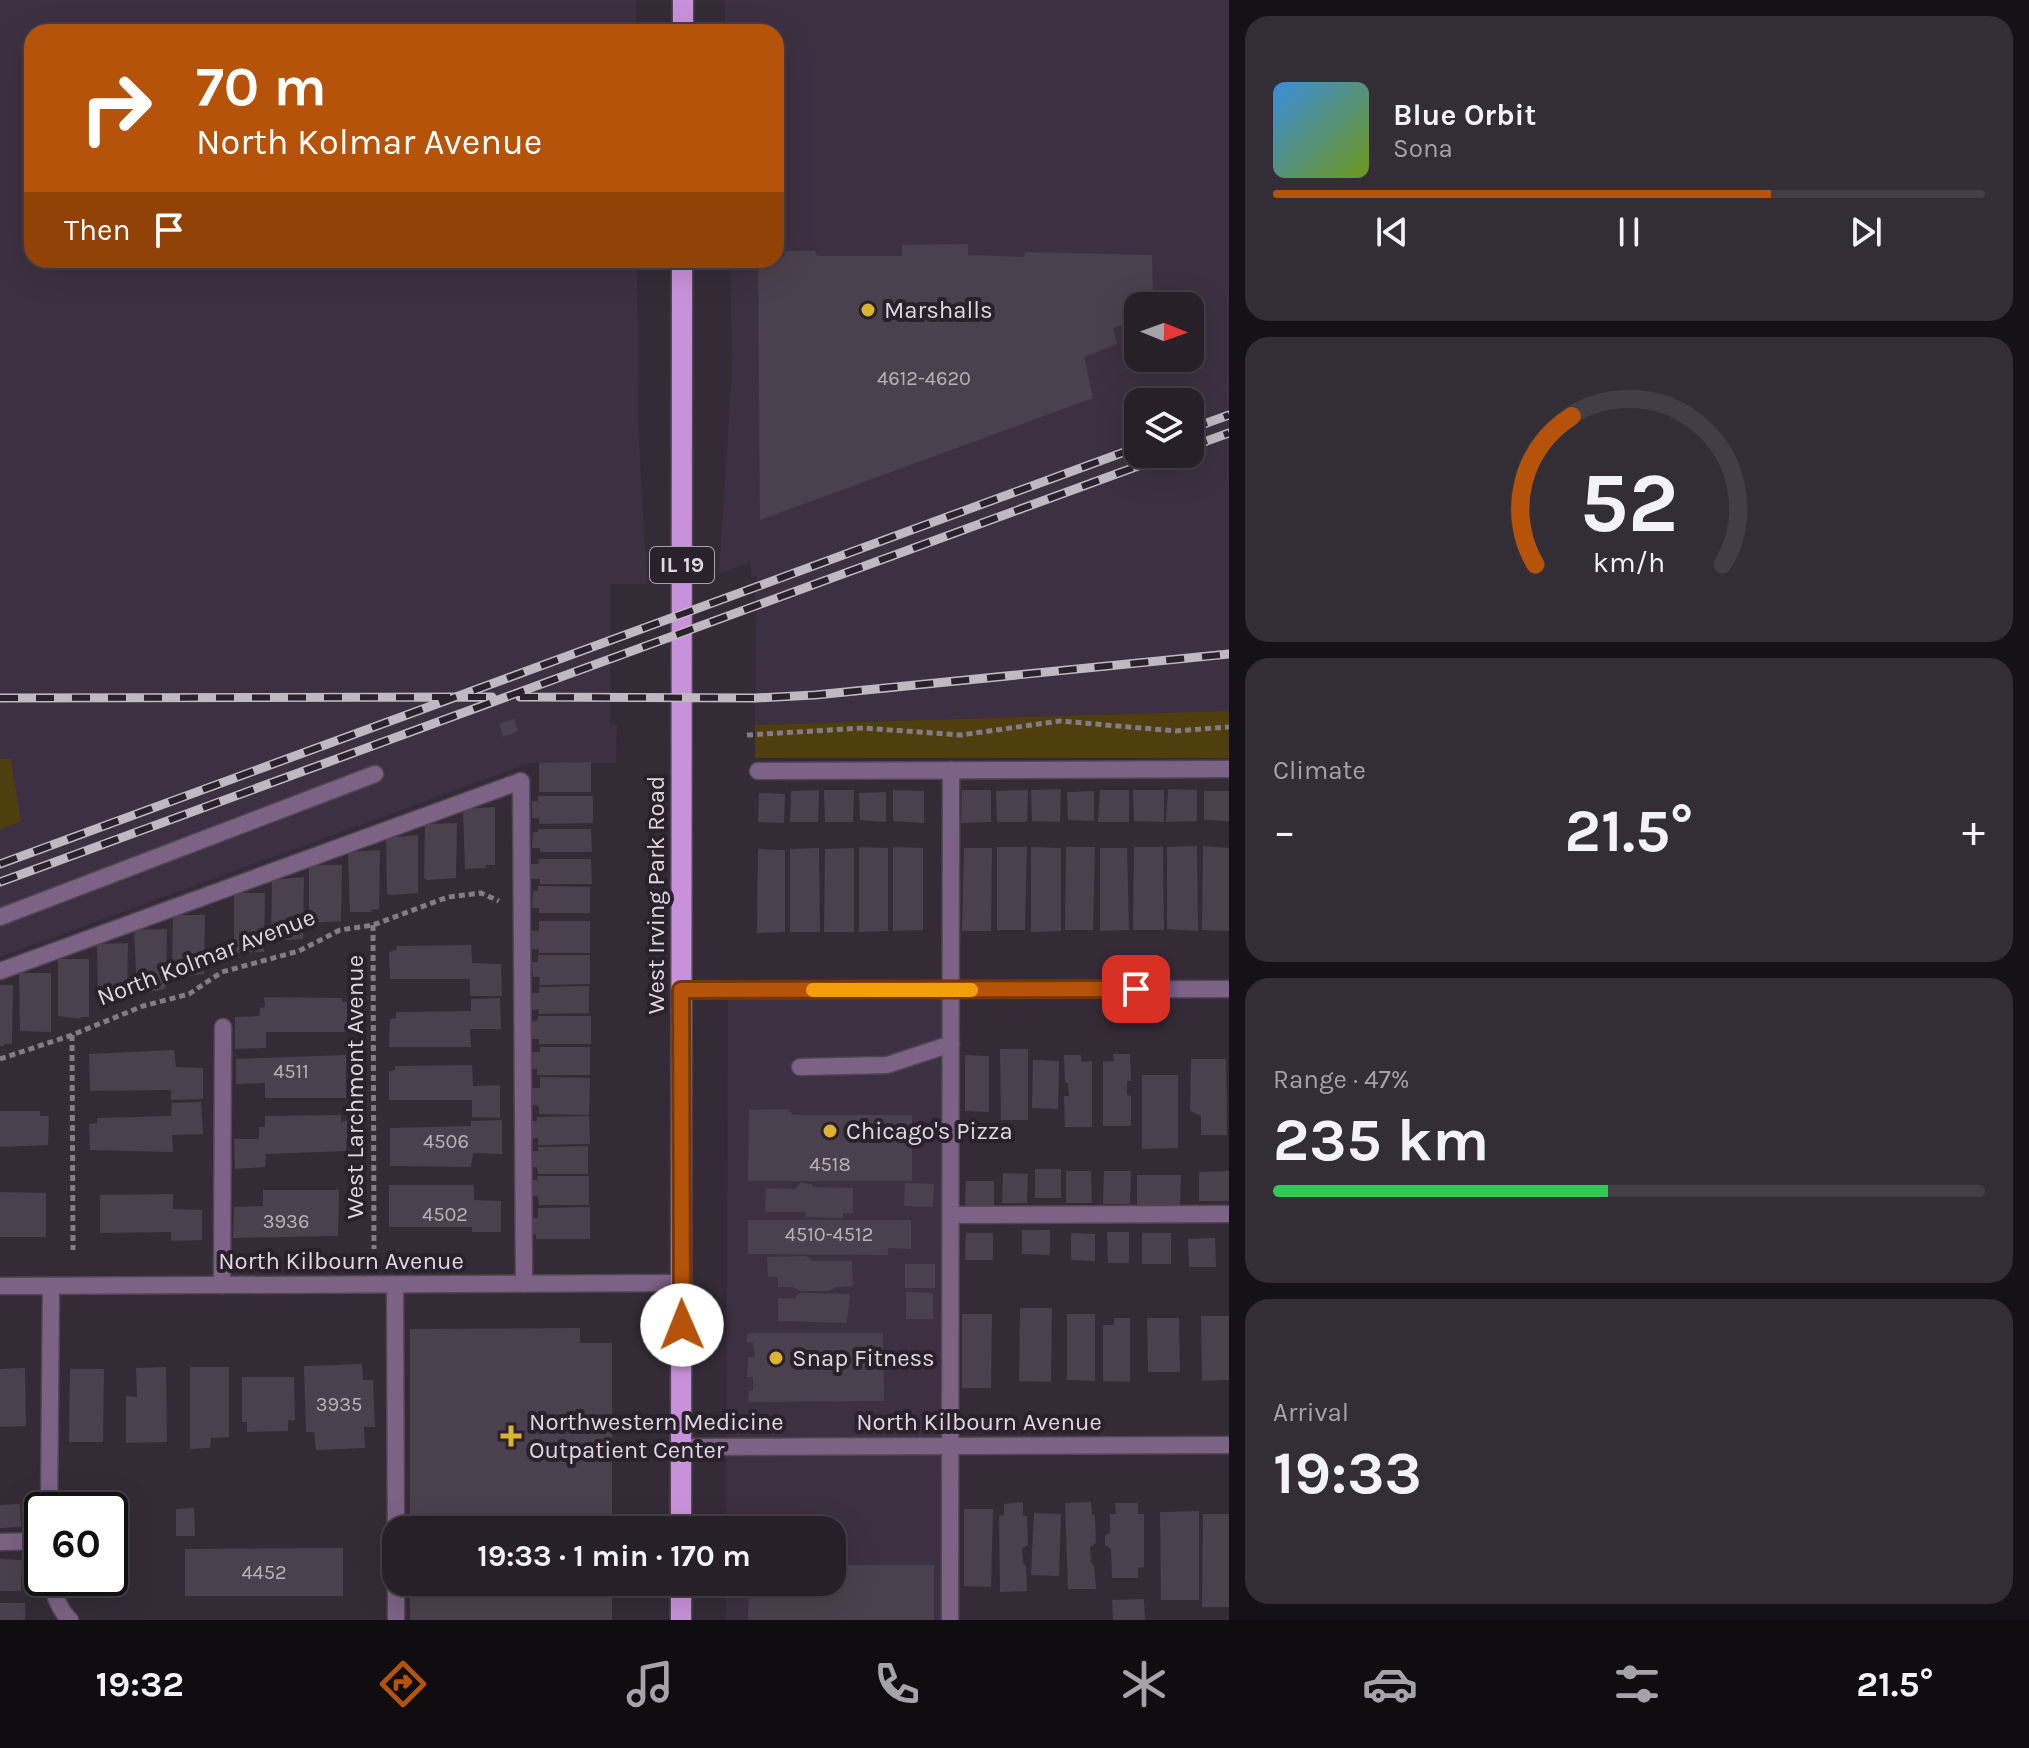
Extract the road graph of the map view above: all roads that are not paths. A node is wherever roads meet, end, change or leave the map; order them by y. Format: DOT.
graph roads {
  1 [pos="683,0"];
  2 [pos="683,24"];
  3 [pos="682,268"];
  4 [pos="1229,769"];
  5 [pos="951,770"];
  6 [pos="758,771"];
  7 [pos="375,774"];
  8 [pos="0,917"];
  9 [pos="0,971"];
  10 [pos="1229,989"];
  11 [pos="681,990"];
  12 [pos="951,990"];
  13 [pos="223,1027"];
  14 [pos="951,1044"];
  15 [pos="800,1067"];
  16 [pos="1229,1214"];
  17 [pos="951,1215"];
  18 [pos="681,1283"];
  19 [pos="524,1284"];
  20 [pos="222,1285"];
  21 [pos="395,1285"];
  22 [pos="0,1286"];
  23 [pos="51,1286"];
  24 [pos="1229,1445"];
  25 [pos="681,1447"];
  26 [pos="951,1447"];
  27 [pos="49,1492"];
  28 [pos="396,1516"];
  29 [pos="681,1516"];
  30 [pos="24,1541"];
  31 [pos="0,1542"];
  32 [pos="55,1596"];
  33 [pos="396,1596"];
  34 [pos="681,1596"];
  35 [pos="70,1620"];
  36 [pos="396,1620"];
  37 [pos="681,1620"];
  38 [pos="950,1620"];
  1 -- 2 [label="main road"];
  3 -- 11 [label="main road, West Irving Park Road / IL 19"];
  4 -- 5 [label="street"];
  5 -- 6 [label="street"];
  5 -- 12 [label="street"];
  7 -- 8 [label="street"];
  9 -- 19 [label="street"];
  10 -- 12 [label="street"];
  11 -- 12 [label="street"];
  11 -- 18 [label="main road, West Irving Park Road / IL 19"];
  12 -- 14 [label="street"];
  13 -- 20 [label="street"];
  14 -- 15 [label="street"];
  14 -- 17 [label="street"];
  16 -- 17 [label="street"];
  17 -- 26 [label="street"];
  18 -- 19 [label="street, North Kilbourn Avenue"];
  18 -- 25 [label="main road, West Irving Park Road / IL 19"];
  19 -- 21 [label="street, North Kilbourn Avenue"];
  20 -- 21 [label="street, North Kilbourn Avenue"];
  20 -- 23 [label="street, North Kilbourn Avenue"];
  21 -- 28 [label="street"];
  22 -- 23 [label="street, North Kilbourn Avenue"];
  23 -- 27 [label="street"];
  24 -- 26 [label="street, North Kilbourn Avenue"];
  25 -- 26 [label="street, North Kilbourn Avenue"];
  25 -- 29 [label="main road, West Irving Park Road / IL 19"];
  26 -- 38 [label="street"];
  30 -- 31 [label="street"];
  32 -- 35 [label="street"];
  33 -- 36 [label="street"];
  34 -- 37 [label="main road"];
}
